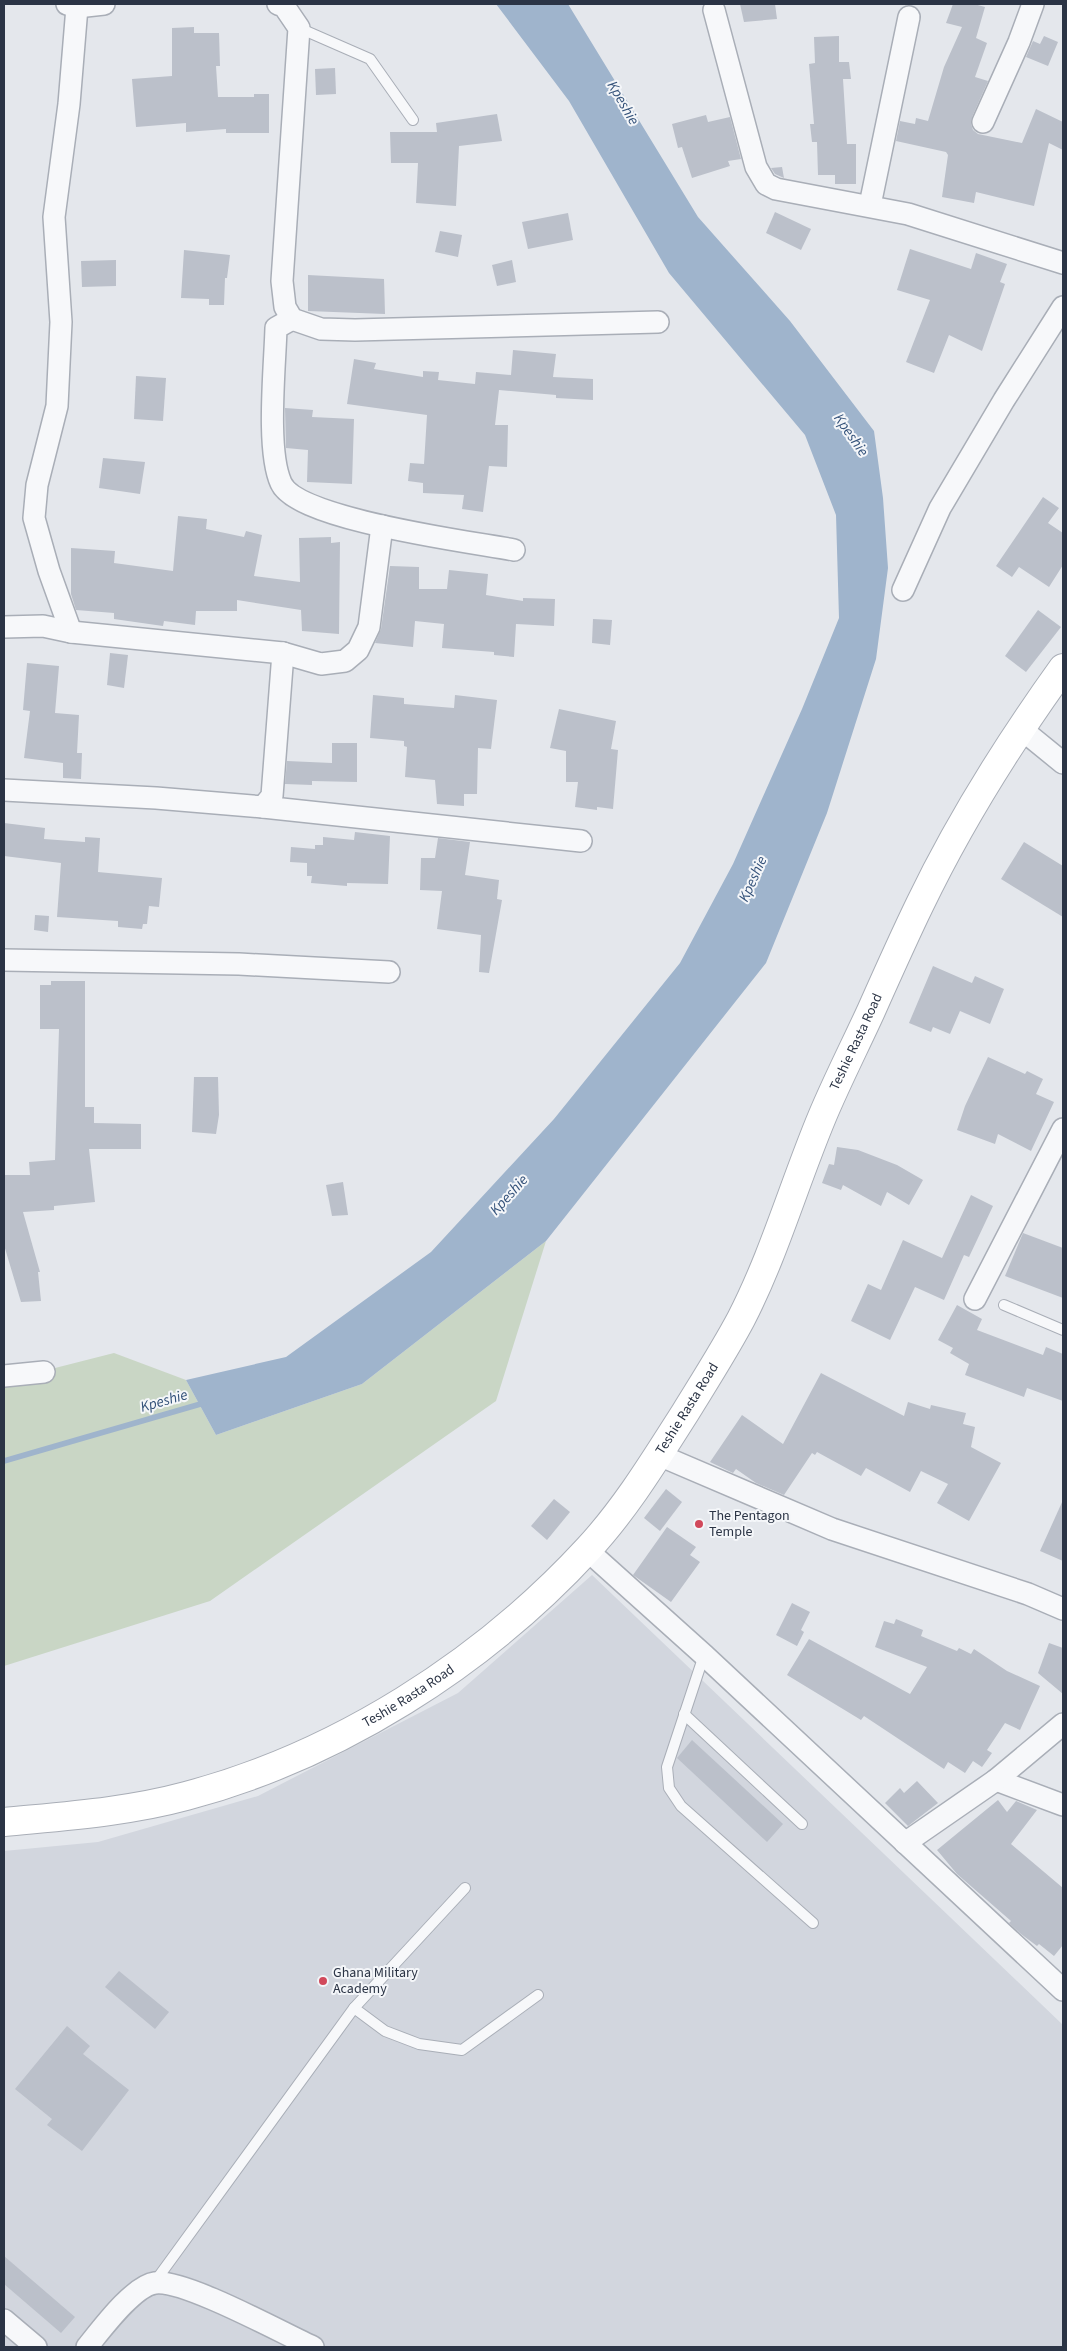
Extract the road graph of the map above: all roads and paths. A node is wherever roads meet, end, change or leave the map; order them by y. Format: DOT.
graph roads {
  1 [pos="104,4"];
  2 [pos="278,4"];
  3 [pos="1033,4"];
  4 [pos="72,5"];
  5 [pos="714,10"];
  6 [pos="908,17"];
  7 [pos="299,28"];
  8 [pos="413,120"];
  9 [pos="983,122"];
  10 [pos="870,205"];
  11 [pos="1063,263"];
  12 [pos="1063,307"];
  13 [pos="292,319"];
  14 [pos="658,322"];
  15 [pos="382,526"];
  16 [pos="514,550"];
  17 [pos="902,590"];
  18 [pos="4,627"];
  19 [pos="71,632"];
  20 [pos="283,653"];
  21 [pos="1063,668"];
  22 [pos="1020,728"];
  23 [pos="1063,763"];
  24 [pos="4,790"];
  25 [pos="263,807"];
  26 [pos="581,841"];
  27 [pos="4,960"];
  28 [pos="389,972"];
  29 [pos="1063,1129"];
  30 [pos="975,1299"];
  31 [pos="1004,1305"];
  32 [pos="1063,1330"];
  33 [pos="44,1372"];
  34 [pos="4,1376"];
  35 [pos="659,1455"];
  36 [pos="587,1550"];
  37 [pos="1063,1609"];
  38 [pos="704,1655"];
  39 [pos="684,1714"];
  40 [pos="1063,1724"];
  41 [pos="996,1780"];
  42 [pos="1063,1805"];
  43 [pos="4,1822"];
  44 [pos="802,1824"];
  45 [pos="905,1843"];
  46 [pos="465,1888"];
  47 [pos="813,1923"];
  48 [pos="1063,1990"];
  49 [pos="538,1995"];
  50 [pos="354,2008"];
  51 [pos="154,2283"];
  52 [pos="4,2320"];
  53 [pos="36,2347"];
  54 [pos="86,2347"];
  55 [pos="313,2347"];
  1 -- 4 [label="street"];
  2 -- 7 [label="street"];
  3 -- 9 [label="street"];
  4 -- 19 [label="street"];
  5 -- 10 [label="street"];
  6 -- 10 [label="street"];
  7 -- 8 [label="lane"];
  7 -- 13 [label="street"];
  10 -- 11 [label="street"];
  12 -- 17 [label="street"];
  13 -- 14 [label="street"];
  13 -- 15 [label="street"];
  15 -- 16 [label="street"];
  15 -- 20 [label="street"];
  18 -- 19 [label="street"];
  19 -- 20 [label="street"];
  20 -- 25 [label="street"];
  21 -- 22 [label="main road, Teshie Rasta Road"];
  22 -- 23 [label="street"];
  22 -- 35 [label="main road, Teshie Rasta Road"];
  24 -- 25 [label="street"];
  25 -- 26 [label="street"];
  27 -- 28 [label="street"];
  29 -- 30 [label="street"];
  31 -- 32 [label="lane"];
  33 -- 34 [label="street"];
  35 -- 36 [label="main road, Teshie Rasta Road"];
  35 -- 37 [label="street"];
  36 -- 38 [label="street"];
  36 -- 43 [label="main road, Teshie Rasta Road"];
  38 -- 39 [label="lane"];
  38 -- 45 [label="street"];
  39 -- 44 [label="lane"];
  39 -- 47 [label="lane"];
  40 -- 41 [label="street"];
  41 -- 42 [label="street"];
  41 -- 45 [label="street"];
  45 -- 48 [label="street"];
  46 -- 50 [label="lane"];
  49 -- 50 [label="lane"];
  50 -- 51 [label="lane"];
  51 -- 54 [label="street"];
  51 -- 55 [label="street"];
  52 -- 53 [label="street"];
}
